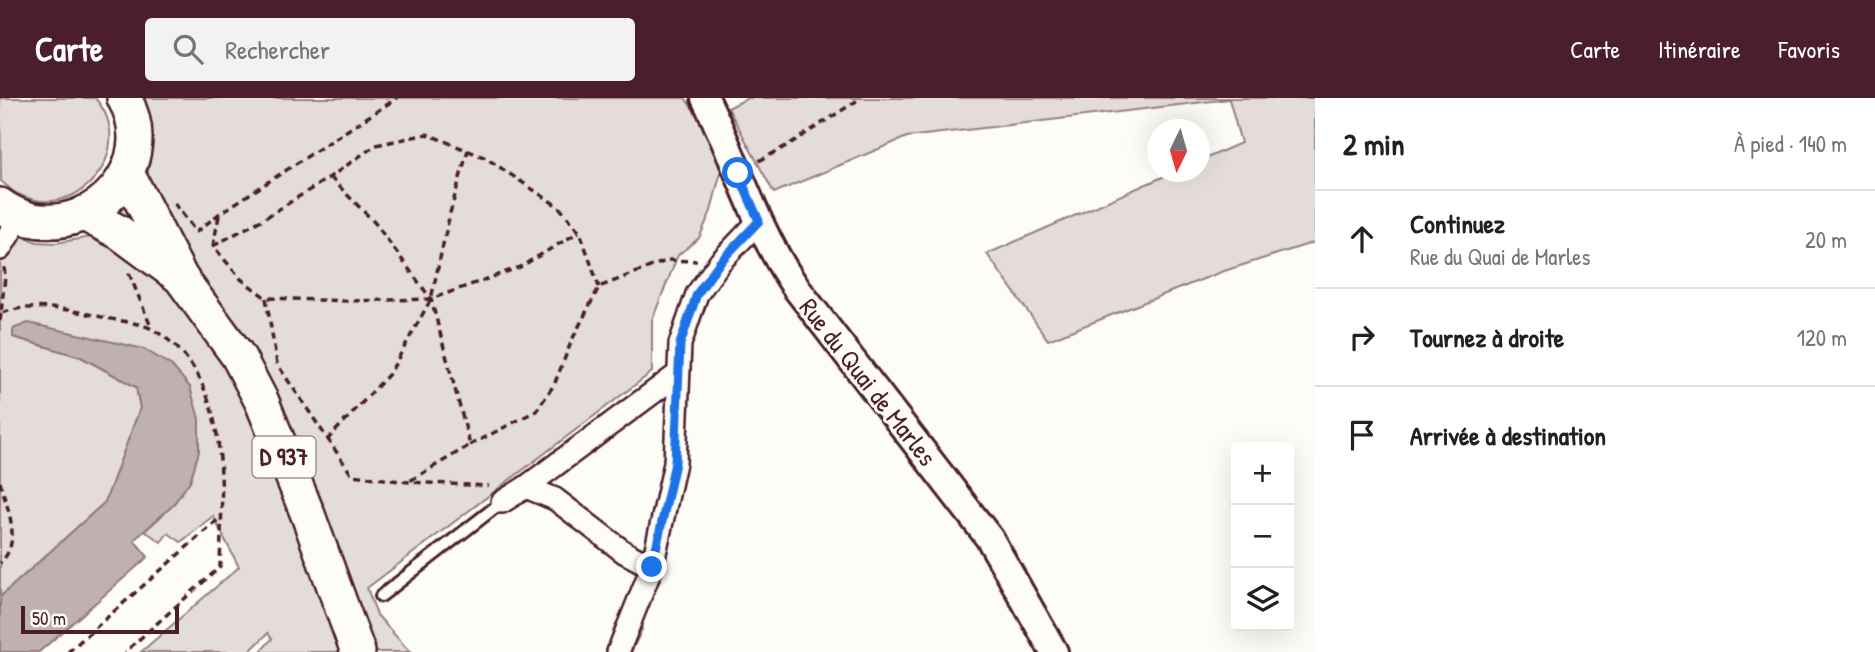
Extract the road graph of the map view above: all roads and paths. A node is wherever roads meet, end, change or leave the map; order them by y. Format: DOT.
graph roads {
  1 [pos="124,98"];
  2 [pos="397,98"];
  3 [pos="705,98"];
  4 [pos="861,98"];
  5 [pos="468,150"];
  6 [pos="127,173"];
  7 [pos="738,173"];
  8 [pos="330,177"];
  9 [pos="174,201"];
  10 [pos="10,211"];
  11 [pos="219,214"];
  12 [pos="84,215"];
  13 [pos="759,221"];
  14 [pos="580,232"];
  15 [pos="213,246"];
  16 [pos="1,249"];
  17 [pos="720,262"];
  18 [pos="128,268"];
  19 [pos="181,278"];
  20 [pos="599,287"];
  21 [pos="266,298"];
  22 [pos="431,299"];
  23 [pos="1,313"];
  24 [pos="0,321"];
  25 [pos="151,328"];
  26 [pos="678,374"];
  27 [pos="327,440"];
  28 [pos="470,445"];
  29 [pos="0,482"];
  30 [pos="408,482"];
  31 [pos="526,487"];
  32 [pos="502,502"];
  33 [pos="221,516"];
  34 [pos="0,563"];
  35 [pos="652,567"];
  36 [pos="381,596"];
  37 [pos="68,652"];
  38 [pos="125,652"];
  39 [pos="358,652"];
  40 [pos="618,652"];
  41 [pos="1054,652"];
  1 -- 6 [label="main road"];
  2 -- 11 [label="path"];
  3 -- 7 [label="street, Rue du Quai de Marles"];
  4 -- 7 [label="path"];
  5 -- 8 [label="path"];
  5 -- 14 [label="path"];
  5 -- 22 [label="path"];
  6 -- 12 [label="main road"];
  6 -- 19 [label="main road, D 937"];
  7 -- 13 [label="street, Rue du Quai de Marles"];
  8 -- 15 [label="path"];
  8 -- 22 [label="path"];
  9 -- 11 [label="path"];
  10 -- 12 [label="main road"];
  10 -- 16 [label="street"];
  11 -- 15 [label="path"];
  12 -- 19 [label="main road, D 937"];
  13 -- 17 [label="street"];
  13 -- 41 [label="street, Rue du Quai de Marles"];
  14 -- 20 [label="path"];
  14 -- 22 [label="path"];
  15 -- 21 [label="path"];
  16 -- 23 [label="path"];
  17 -- 20 [label="path"];
  17 -- 26 [label="street"];
  18 -- 25 [label="path"];
  19 -- 39 [label="main road, D 937"];
  20 -- 28 [label="path"];
  21 -- 22 [label="path"];
  21 -- 27 [label="path"];
  22 -- 27 [label="path"];
  22 -- 28 [label="path"];
  23 -- 24 [label="path"];
  23 -- 25 [label="path"];
  25 -- 33 [label="path"];
  26 -- 31 [label="street"];
  26 -- 35 [label="street"];
  27 -- 30 [label="path"];
  28 -- 30 [label="path"];
  29 -- 34 [label="path"];
  30 -- 31 [label="path"];
  31 -- 32 [label="street"];
  31 -- 35 [label="street"];
  32 -- 36 [label="lane"];
  33 -- 37 [label="path"];
  33 -- 38 [label="path"];
  35 -- 40 [label="street"];
}
